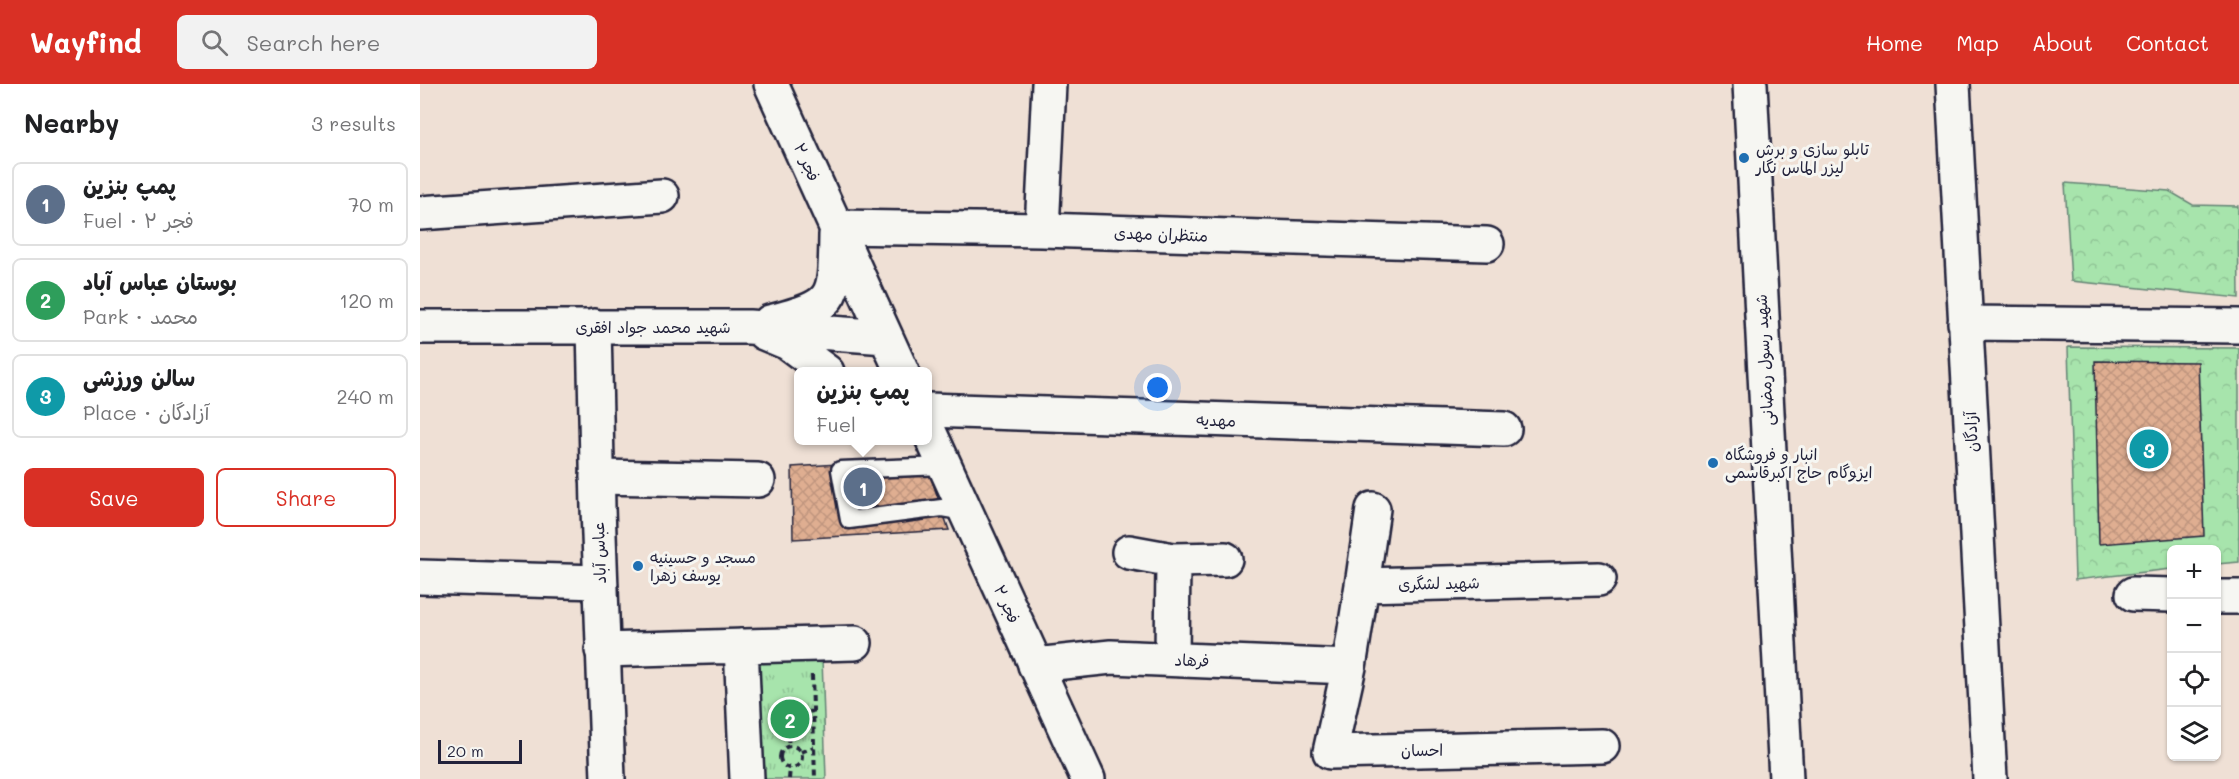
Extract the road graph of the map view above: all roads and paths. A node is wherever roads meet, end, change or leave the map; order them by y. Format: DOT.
graph roads {
  1 [pos="771,84"];
  2 [pos="1049,84"];
  3 [pos="1750,84"];
  4 [pos="1953,84"];
  5 [pos="662,196"];
  6 [pos="420,213"];
  7 [pos="836,227"];
  8 [pos="1042,230"];
  9 [pos="1487,244"];
  10 [pos="1965,323"];
  11 [pos="594,326"];
  12 [pos="2239,326"];
  13 [pos="420,327"];
  14 [pos="749,327"];
  15 [pos="886,337"];
  16 [pos="820,367"];
  17 [pos="900,367"];
  18 [pos="1504,429"];
  19 [pos="932,437"];
  20 [pos="910,445"];
  21 [pos="597,477"];
  22 [pos="758,480"];
  23 [pos="1373,509"];
  24 [pos="965,512"];
  25 [pos="1130,552"];
  26 [pos="1225,559"];
  27 [pos="1173,560"];
  28 [pos="420,577"];
  29 [pos="1599,579"];
  30 [pos="600,582"];
  31 [pos="1362,585"];
  32 [pos="2133,594"];
  33 [pos="2167,595"];
  34 [pos="2221,597"];
  35 [pos="2239,597"];
  36 [pos="855,643"];
  37 [pos="812,644"];
  38 [pos="741,646"];
  39 [pos="602,650"];
  40 [pos="1172,659"];
  41 [pos="1035,665"];
  42 [pos="1349,667"];
  43 [pos="813,711"];
  44 [pos="799,714"];
  45 [pos="789,730"];
  46 [pos="1602,746"];
  47 [pos="788,747"];
  48 [pos="814,747"];
  49 [pos="801,752"];
  50 [pos="790,768"];
  51 [pos="608,779"];
  52 [pos="747,779"];
  53 [pos="789,779"];
  54 [pos="815,779"];
  55 [pos="1088,779"];
  56 [pos="1786,779"];
  57 [pos="1990,779"];
  1 -- 7 [label="street, فجر ۲"];
  2 -- 8 [label="street"];
  3 -- 56 [label="street, شهید رسول رمضانی"];
  4 -- 10 [label="street, آزادگان"];
  5 -- 6 [label="street"];
  7 -- 8 [label="street, منتظران مهدی"];
  7 -- 14 [label="street"];
  7 -- 15 [label="street, فجر ۲"];
  8 -- 9 [label="street, منتظران مهدی"];
  10 -- 12 [label="street"];
  10 -- 57 [label="street, آزادگان"];
  11 -- 13 [label="street, شهید محمد جواد افقری"];
  11 -- 14 [label="street, شهید محمد جواد افقری"];
  11 -- 21 [label="street, عباس آباد"];
  14 -- 15 [label="street, شهید محمد جواد افقری"];
  14 -- 16 [label="street"];
  15 -- 17 [label="street, فجر ۲"];
  18 -- 19 [label="street, مهدیه"];
  19 -- 24 [label="street, فجر ۲"];
  20 -- 24 [label="lane"];
  21 -- 22 [label="street"];
  21 -- 30 [label="street, عباس آباد"];
  23 -- 31 [label="street"];
  24 -- 41 [label="street, فجر ۲"];
  25 -- 27 [label="street"];
  26 -- 27 [label="street"];
  27 -- 40 [label="street"];
  28 -- 30 [label="street"];
  29 -- 31 [label="street, شهید لشگری"];
  30 -- 39 [label="street, عباس آباد"];
  31 -- 42 [label="street"];
  32 -- 33 [label="street"];
  34 -- 35 [label="street"];
  36 -- 37 [label="street"];
  37 -- 38 [label="street"];
  37 -- 43 [label="path"];
  38 -- 39 [label="street"];
  38 -- 52 [label="street"];
  39 -- 51 [label="street, عباس آباد"];
  40 -- 41 [label="street, فرهاد"];
  40 -- 42 [label="street, فرهاد"];
  41 -- 55 [label="street, فجر ۲"];
  42 -- 46 [label="street, احسان"];
  43 -- 44 [label="path"];
  43 -- 48 [label="path"];
  44 -- 45 [label="path"];
  44 -- 45 [label="path"];
  45 -- 47 [label="path"];
  47 -- 49 [label="path"];
  47 -- 50 [label="path"];
  48 -- 49 [label="path"];
  48 -- 54 [label="path"];
  49 -- 50 [label="path"];
  50 -- 53 [label="path"];
}
